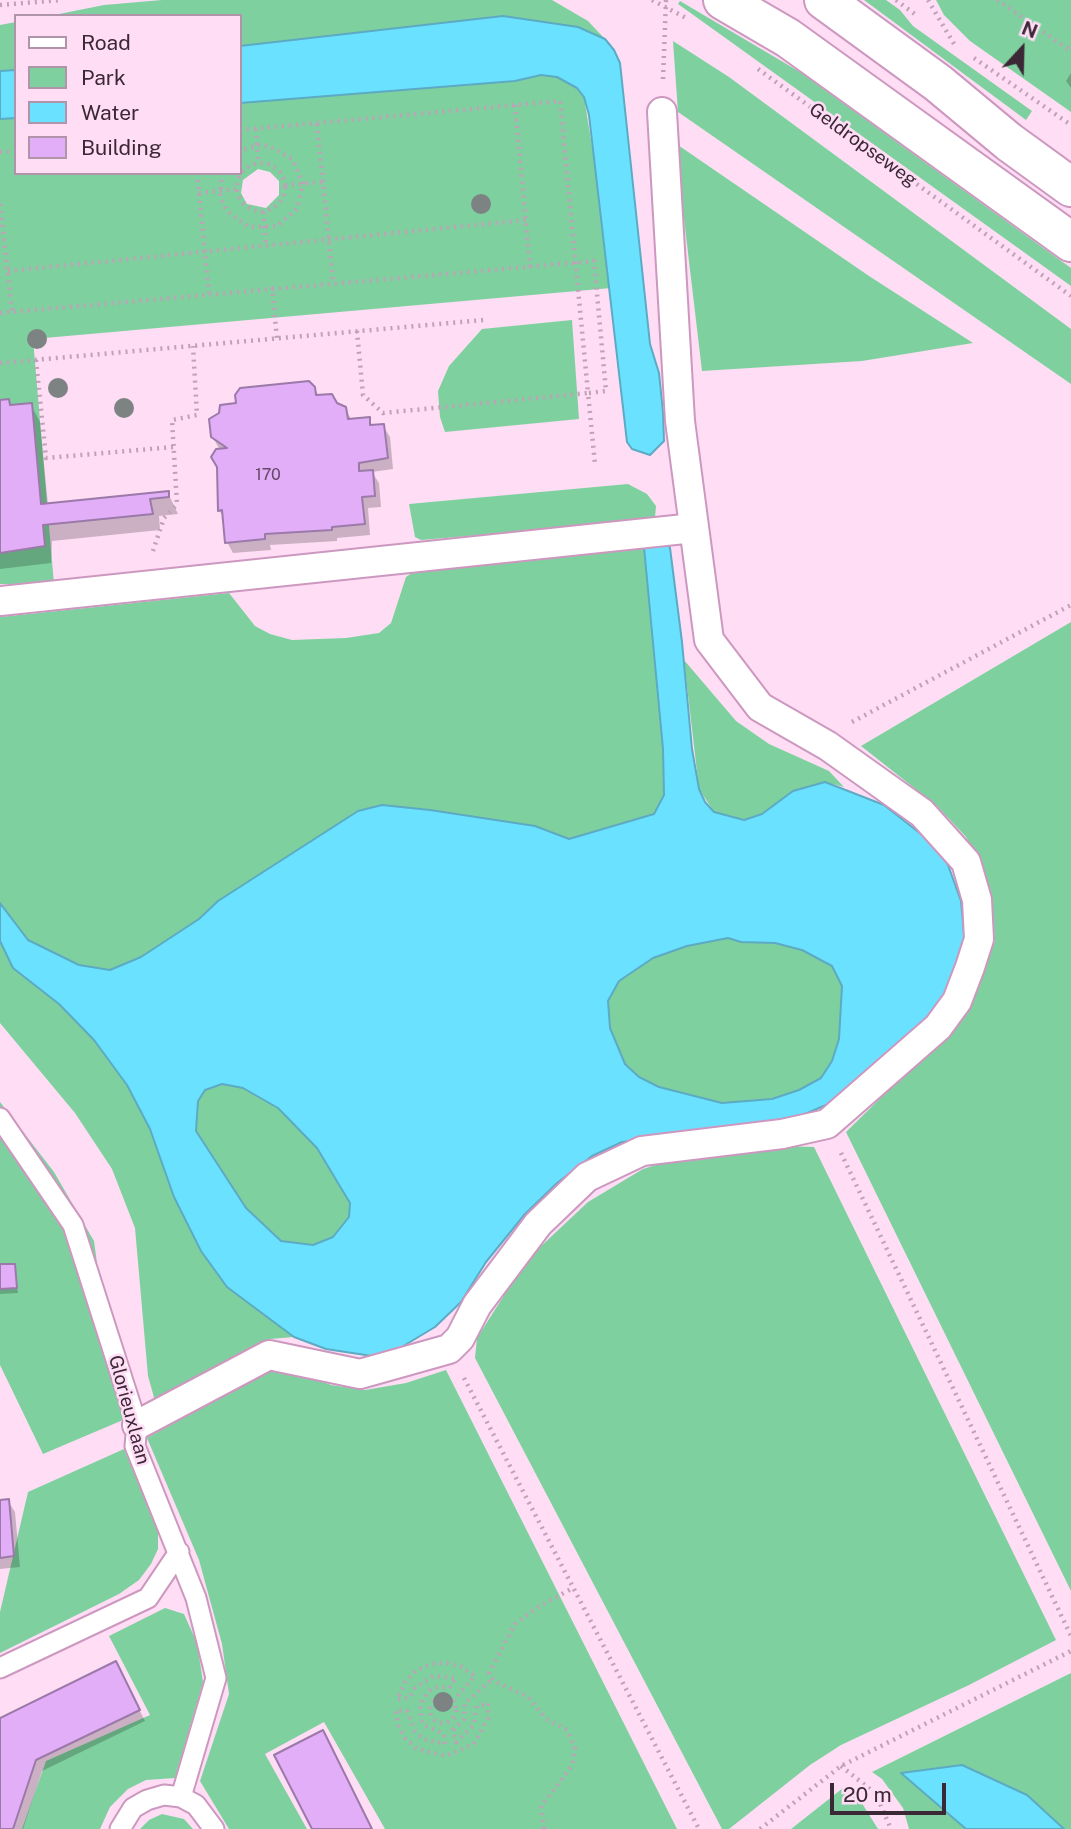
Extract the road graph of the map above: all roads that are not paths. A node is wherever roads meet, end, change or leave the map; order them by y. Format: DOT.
graph roads {
  1 [pos="824,0"];
  2 [pos="710,13"];
  3 [pos="662,112"];
  4 [pos="1071,187"];
  5 [pos="1071,242"];
  6 [pos="694,528"];
  7 [pos="0,601"];
  8 [pos="0,1118"];
  9 [pos="137,1424"];
  10 [pos="179,1552"];
  11 [pos="0,1668"];
  12 [pos="181,1797"];
  13 [pos="120,1829"];
  14 [pos="214,1829"];
  1 -- 4 [label="main road"];
  2 -- 5 [label="main road"];
  3 -- 6 [label="street"];
  6 -- 7 [label="street"];
  6 -- 9 [label="street"];
  8 -- 9 [label="lane, Glorieuxlaan"];
  9 -- 10 [label="lane, Glorieuxlaan"];
  10 -- 11 [label="lane"];
  10 -- 12 [label="lane, Glorieuxlaan"];
  12 -- 13 [label="lane"];
  12 -- 14 [label="lane"];
}
